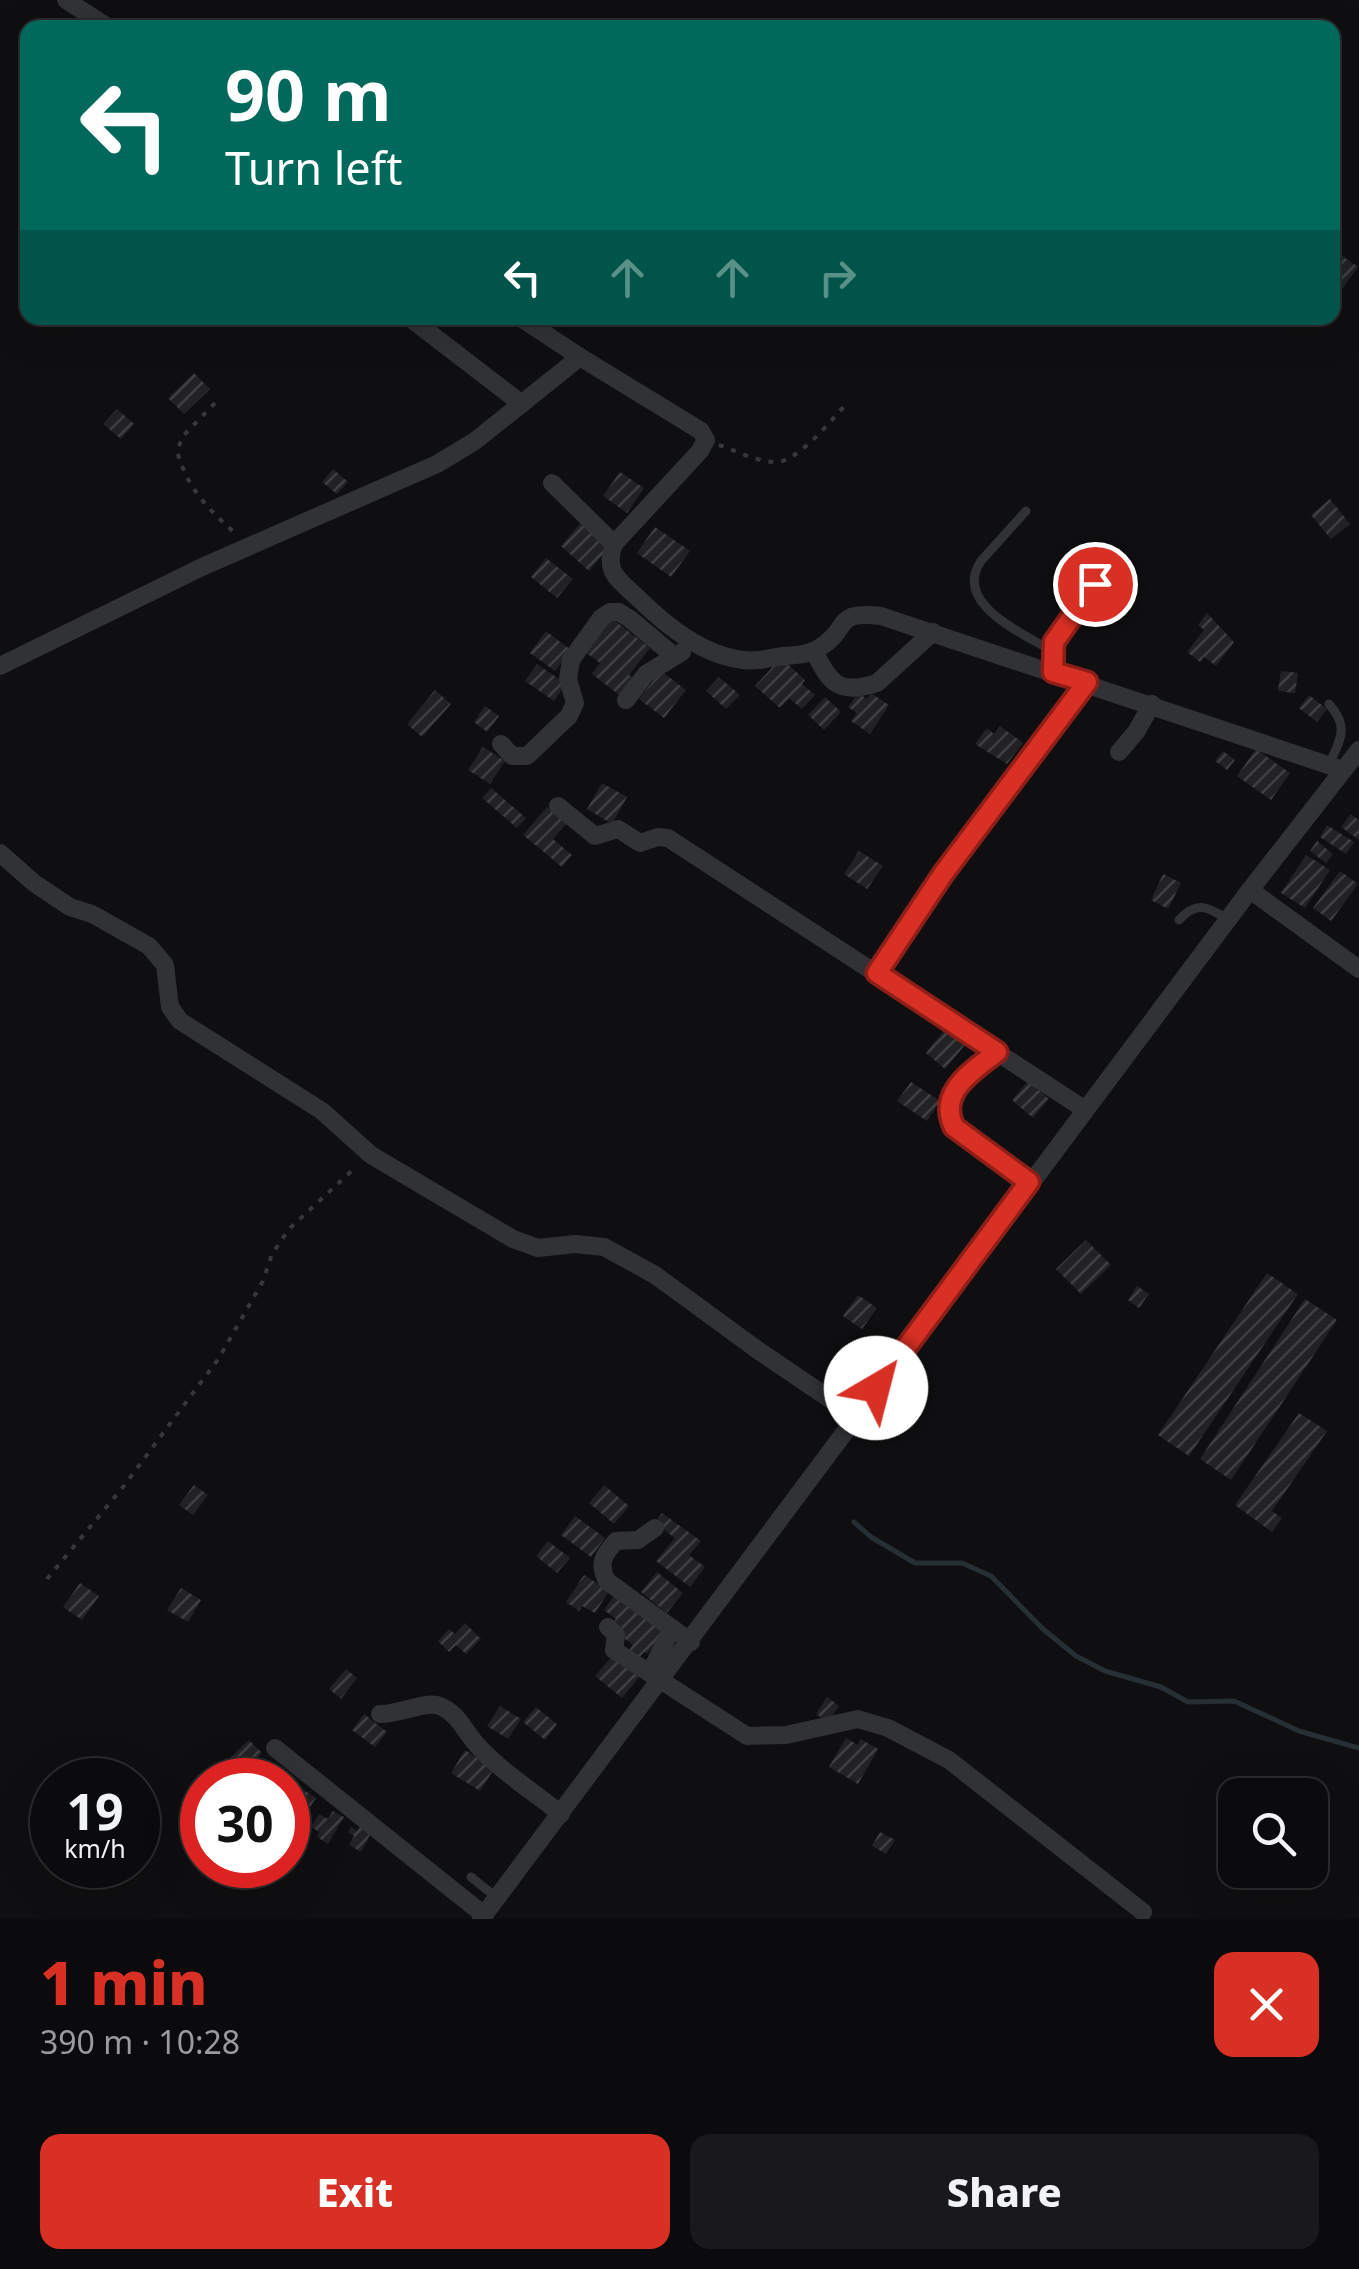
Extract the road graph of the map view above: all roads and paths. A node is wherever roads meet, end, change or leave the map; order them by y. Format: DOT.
graph roads {
  1 [pos="66,0"];
  2 [pos="97,20"];
  3 [pos="419,325"];
  4 [pos="532,325"];
  5 [pos="580,357"];
  6 [pos="215,402"];
  7 [pos="848,402"];
  8 [pos="522,404"];
  9 [pos="706,440"];
  10 [pos="552,483"];
  11 [pos="1026,511"];
  12 [pos="614,544"];
  13 [pos="250,546"];
  14 [pos="1107,550"];
  15 [pos="932,632"];
  16 [pos="694,642"];
  17 [pos="814,650"];
  18 [pos="1052,651"];
  19 [pos="674,656"];
  20 [pos="0,666"];
  21 [pos="1053,672"];
  22 [pos="1087,682"];
  23 [pos="626,700"];
  24 [pos="1152,704"];
  25 [pos="1330,704"];
  26 [pos="501,744"];
  27 [pos="1359,750"];
  28 [pos="1119,752"];
  29 [pos="1336,768"];
  30 [pos="558,806"];
  31 [pos="0,853"];
  32 [pos="1250,890"];
  33 [pos="1178,920"];
  34 [pos="1227,920"];
  35 [pos="1359,969"];
  36 [pos="877,973"];
  37 [pos="997,1052"];
  38 [pos="1084,1109"];
  39 [pos="371,1155"];
  40 [pos="1029,1182"];
  41 [pos="855,1416"];
  42 [pos="655,1528"];
  43 [pos="47,1579"];
  44 [pos="608,1627"];
  45 [pos="672,1628"];
  46 [pos="690,1642"];
  47 [pos="656,1678"];
  48 [pos="380,1714"];
  49 [pos="275,1748"];
  50 [pos="561,1814"];
  51 [pos="470,1876"];
  52 [pos="497,1898"];
  53 [pos="1142,1912"];
  54 [pos="483,1917"];
  1 -- 2 [label="street"];
  3 -- 8 [label="street"];
  4 -- 5 [label="street"];
  5 -- 8 [label="street"];
  5 -- 9 [label="street"];
  6 -- 13 [label="path"];
  7 -- 9 [label="path"];
  8 -- 13 [label="street"];
  9 -- 12 [label="street"];
  10 -- 12 [label="street"];
  11 -- 18 [label="lane"];
  12 -- 16 [label="street"];
  13 -- 20 [label="street"];
  14 -- 18 [label="lane"];
  15 -- 17 [label="street"];
  15 -- 17 [label="street"];
  15 -- 21 [label="street"];
  16 -- 17 [label="street"];
  16 -- 19 [label="street"];
  18 -- 21 [label="lane"];
  19 -- 23 [label="street"];
  19 -- 26 [label="street"];
  21 -- 22 [label="street"];
  22 -- 24 [label="street"];
  22 -- 36 [label="street"];
  24 -- 28 [label="street"];
  24 -- 29 [label="street"];
  25 -- 29 [label="lane"];
  27 -- 29 [label="street"];
  29 -- 32 [label="street"];
  30 -- 36 [label="street"];
  31 -- 39 [label="street"];
  32 -- 34 [label="street"];
  32 -- 35 [label="street"];
  33 -- 34 [label="lane"];
  34 -- 38 [label="street"];
  36 -- 37 [label="street"];
  37 -- 38 [label="street"];
  37 -- 40 [label="street"];
  38 -- 40 [label="street"];
  39 -- 41 [label="street"];
  39 -- 43 [label="path"];
  40 -- 41 [label="street"];
  41 -- 46 [label="street"];
  42 -- 45 [label="street"];
  44 -- 47 [label="street"];
  45 -- 46 [label="street"];
  45 -- 47 [label="street"];
  46 -- 47 [label="street"];
  47 -- 50 [label="street"];
  47 -- 53 [label="street"];
  48 -- 50 [label="street"];
  49 -- 54 [label="street"];
  50 -- 52 [label="street"];
  51 -- 52 [label="lane"];
  52 -- 54 [label="street"];
}
